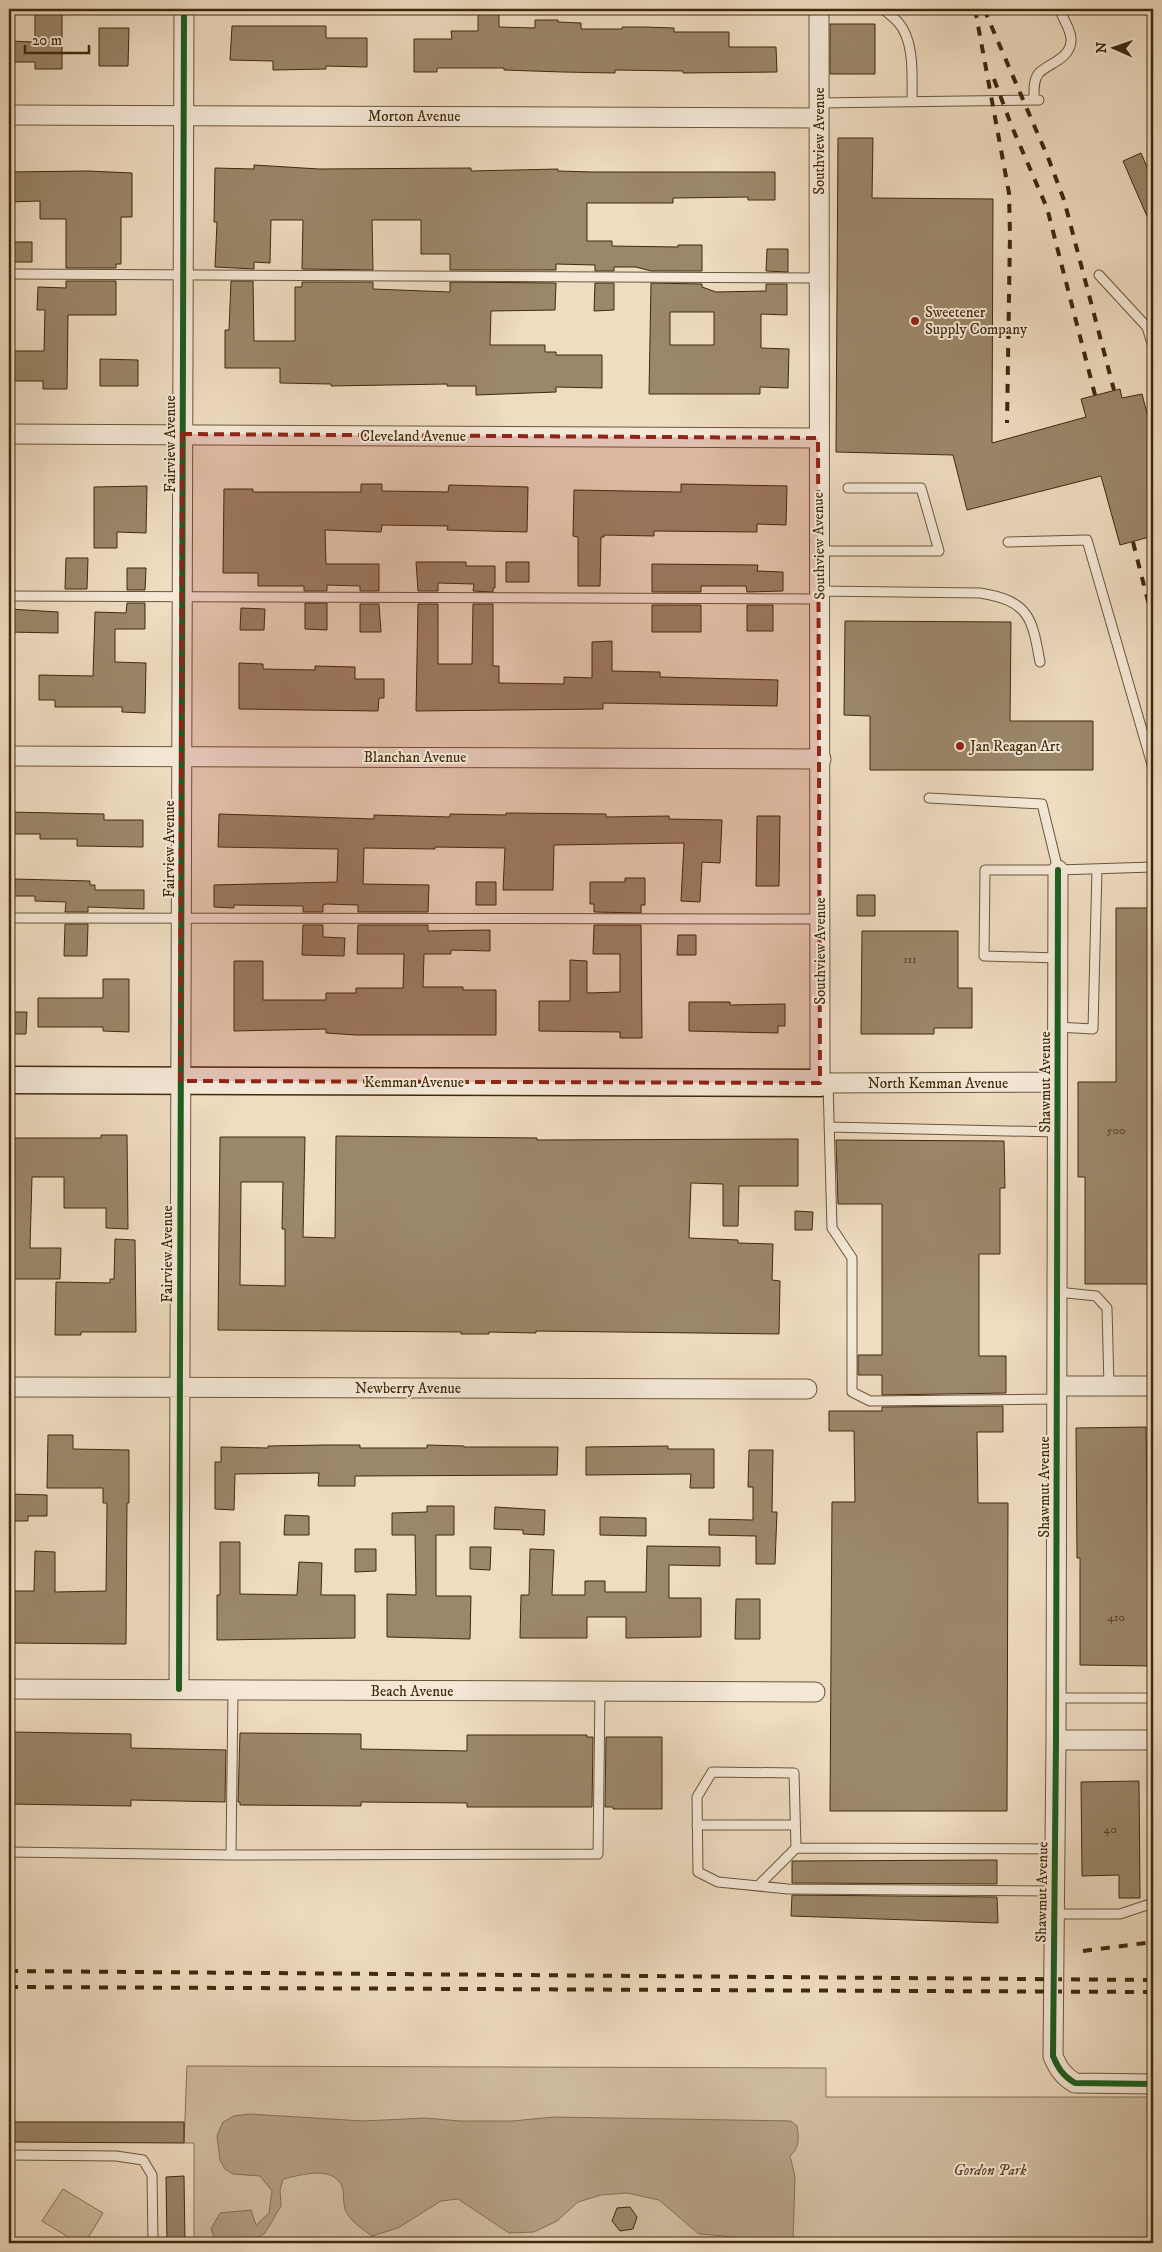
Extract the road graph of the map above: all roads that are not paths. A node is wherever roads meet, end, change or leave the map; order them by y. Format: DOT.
graph roads {
  1 [pos="184,9"];
  2 [pos="819,9"];
  3 [pos="883,9"];
  4 [pos="1059,9"];
  5 [pos="912,102"];
  6 [pos="819,110"];
  7 [pos="9,115"];
  8 [pos="183,115"];
  9 [pos="9,274"];
  10 [pos="183,275"];
  11 [pos="1099,275"];
  12 [pos="818,278"];
  13 [pos="1153,347"];
  14 [pos="9,434"];
  15 [pos="182,434"];
  16 [pos="818,438"];
  17 [pos="848,488"];
  18 [pos="1008,542"];
  19 [pos="819,551"];
  20 [pos="819,595"];
  21 [pos="9,596"];
  22 [pos="182,597"];
  23 [pos="1040,662"];
  24 [pos="9,756"];
  25 [pos="181,756"];
  26 [pos="821,759"];
  27 [pos="1153,768"];
  28 [pos="929,798"];
  29 [pos="1153,867"];
  30 [pos="1097,869"];
  31 [pos="1058,870"];
  32 [pos="9,918"];
  33 [pos="181,919"];
  34 [pos="820,919"];
  35 [pos="1058,958"];
  36 [pos="1057,1026"];
  37 [pos="9,1080"];
  38 [pos="180,1081"];
  39 [pos="1057,1082"];
  40 [pos="824,1083"];
  41 [pos="829,1127"];
  42 [pos="1057,1132"];
  43 [pos="1057,1292"];
  44 [pos="1109,1386"];
  45 [pos="1153,1386"];
  46 [pos="9,1387"];
  47 [pos="180,1387"];
  48 [pos="808,1389"];
  49 [pos="1057,1392"];
  50 [pos="179,1689"];
  51 [pos="9,1690"];
  52 [pos="233,1690"];
  53 [pos="600,1692"];
  54 [pos="814,1692"];
  55 [pos="1056,1698"];
  56 [pos="1153,1698"];
  57 [pos="1056,1740"];
  58 [pos="1153,1740"];
  59 [pos="795,1824"];
  60 [pos="697,1825"];
  61 [pos="796,1848"];
  62 [pos="1055,1849"];
  63 [pos="9,1852"];
  64 [pos="231,1855"];
  65 [pos="758,1886"];
  66 [pos="1054,1890"];
  67 [pos="1153,1902"];
  68 [pos="1054,1914"];
  69 [pos="1153,2084"];
  70 [pos="9,2155"];
  71 [pos="153,2243"];
  1 -- 8 [label="street, Fairview Avenue"];
  2 -- 6 [label="street, Southview Avenue"];
  3 -- 5 [label="lane"];
  4 -- 5 [label="lane"];
  5 -- 6 [label="lane"];
  6 -- 8 [label="street, Morton Avenue"];
  6 -- 12 [label="street, Southview Avenue"];
  7 -- 8 [label="street, Morton Avenue"];
  8 -- 10 [label="street, Fairview Avenue"];
  9 -- 10 [label="lane"];
  10 -- 12 [label="lane"];
  10 -- 15 [label="street, Fairview Avenue"];
  11 -- 13 [label="lane"];
  12 -- 16 [label="street, Southview Avenue"];
  14 -- 15 [label="street, Cleveland Avenue"];
  15 -- 16 [label="street, Cleveland Avenue"];
  15 -- 22 [label="street, Fairview Avenue"];
  16 -- 19 [label="street, Southview Avenue"];
  17 -- 19 [label="lane"];
  18 -- 27 [label="lane"];
  19 -- 20 [label="street, Southview Avenue"];
  20 -- 22 [label="lane"];
  20 -- 23 [label="lane"];
  20 -- 26 [label="street, Southview Avenue"];
  21 -- 22 [label="lane"];
  22 -- 25 [label="street, Fairview Avenue"];
  24 -- 25 [label="street, Blanchan Avenue"];
  25 -- 26 [label="street, Blanchan Avenue"];
  25 -- 33 [label="street, Fairview Avenue"];
  26 -- 34 [label="street, Southview Avenue"];
  28 -- 31 [label="lane"];
  29 -- 30 [label="lane"];
  30 -- 31 [label="lane"];
  30 -- 36 [label="lane"];
  31 -- 35 [label="street, Shawmut Avenue"];
  31 -- 35 [label="lane"];
  32 -- 33 [label="lane"];
  33 -- 34 [label="lane"];
  33 -- 38 [label="street, Fairview Avenue"];
  34 -- 40 [label="street, Southview Avenue"];
  35 -- 36 [label="street, Shawmut Avenue"];
  36 -- 39 [label="street, Shawmut Avenue"];
  37 -- 38 [label="street, Kemman Avenue"];
  38 -- 40 [label="street, Kemman Avenue"];
  38 -- 47 [label="street, Fairview Avenue"];
  39 -- 40 [label="street, North Kemman Avenue"];
  39 -- 42 [label="street, Shawmut Avenue"];
  40 -- 41 [label="lane"];
  41 -- 42 [label="lane"];
  41 -- 49 [label="lane"];
  42 -- 43 [label="street, Shawmut Avenue"];
  43 -- 44 [label="lane"];
  43 -- 49 [label="street, Shawmut Avenue"];
  44 -- 45 [label="street"];
  44 -- 49 [label="street"];
  46 -- 47 [label="street, Newberry Avenue"];
  47 -- 48 [label="street, Newberry Avenue"];
  47 -- 50 [label="street, Fairview Avenue"];
  49 -- 55 [label="street, Shawmut Avenue"];
  50 -- 51 [label="street, Beach Avenue"];
  50 -- 52 [label="street, Beach Avenue"];
  52 -- 53 [label="street, Beach Avenue"];
  52 -- 64 [label="lane"];
  53 -- 54 [label="street, Beach Avenue"];
  53 -- 64 [label="lane"];
  55 -- 56 [label="lane"];
  55 -- 57 [label="street, Shawmut Avenue"];
  57 -- 58 [label="street"];
  57 -- 62 [label="street, Shawmut Avenue"];
  59 -- 60 [label="lane"];
  59 -- 60 [label="lane"];
  59 -- 61 [label="lane"];
  60 -- 65 [label="lane"];
  61 -- 62 [label="lane"];
  61 -- 65 [label="lane"];
  62 -- 66 [label="street, Shawmut Avenue"];
  63 -- 64 [label="lane"];
  65 -- 66 [label="lane"];
  66 -- 68 [label="street, Shawmut Avenue"];
  67 -- 68 [label="lane"];
  68 -- 69 [label="street, Shawmut Avenue"];
  70 -- 71 [label="lane"];
}
